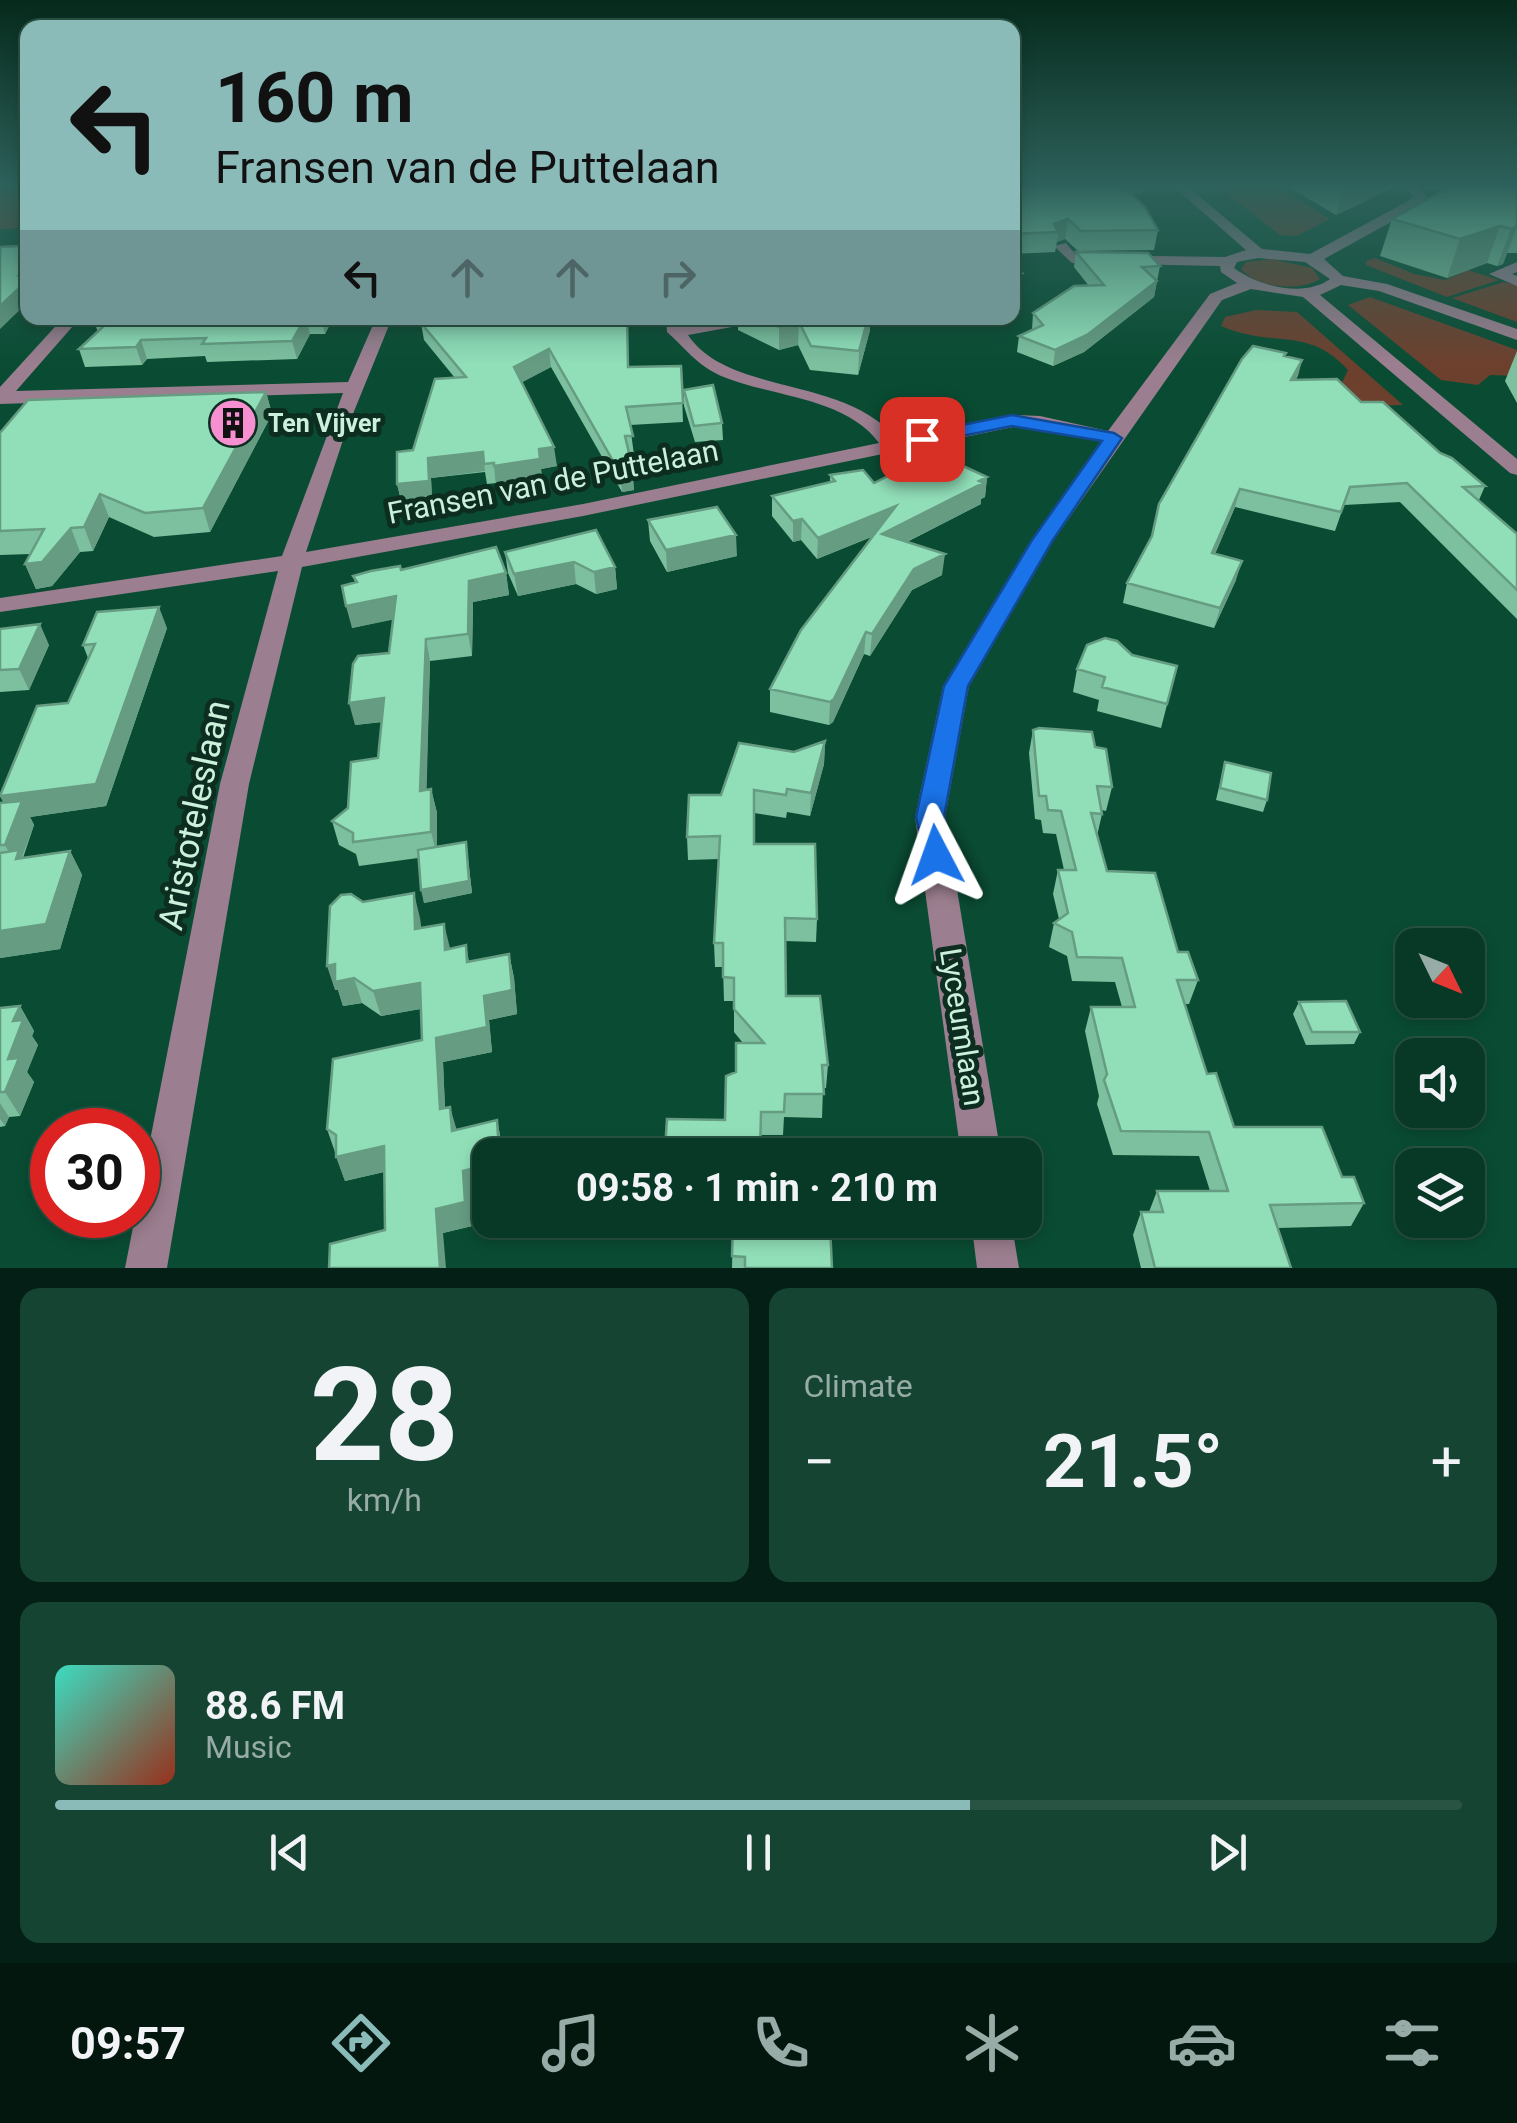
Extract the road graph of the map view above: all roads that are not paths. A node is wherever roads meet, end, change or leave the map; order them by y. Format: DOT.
graph roads {
  1 [pos="1249,245"];
  2 [pos="1333,245"];
  3 [pos="1061,246"];
  4 [pos="1258,253"];
  5 [pos="1310,260"];
  6 [pos="1227,262"];
  7 [pos="1517,267"];
  8 [pos="1338,280"];
  9 [pos="1517,280"];
  10 [pos="1248,284"];
  11 [pos="1307,292"];
  12 [pos="66,325"];
  13 [pos="381,325"];
  14 [pos="674,325"];
  15 [pos="1517,334"];
  16 [pos="352,387"];
  17 [pos="1,398"];
  18 [pos="1114,438"];
  19 [pos="892,445"];
  20 [pos="1517,469"];
  21 [pos="290,562"];
  22 [pos="0,606"];
  23 [pos="978,1138"];
  24 [pos="994,1238"];
  25 [pos="146,1268"];
  26 [pos="998,1268"];
  1 -- 4 [label="street"];
  2 -- 5 [label="street"];
  3 -- 6 [label="street"];
  4 -- 5 [label="street"];
  4 -- 6 [label="street"];
  5 -- 8 [label="street"];
  6 -- 10 [label="street"];
  7 -- 9 [label="street"];
  8 -- 11 [label="street"];
  8 -- 15 [label="street"];
  10 -- 11 [label="street"];
  10 -- 18 [label="street, Lyceumlaan"];
  11 -- 20 [label="street"];
  12 -- 17 [label="street"];
  13 -- 16 [label="street, Aristoteleslaan"];
  14 -- 19 [label="street"];
  16 -- 17 [label="street"];
  16 -- 21 [label="street, Aristoteleslaan"];
  18 -- 19 [label="street, Fransen van de Puttelaan"];
  18 -- 23 [label="street, Lyceumlaan"];
  19 -- 21 [label="street, Fransen van de Puttelaan"];
  21 -- 22 [label="street, Fransen van de Puttelaan"];
  21 -- 25 [label="street, Aristoteleslaan"];
  24 -- 26 [label="street"];
}
